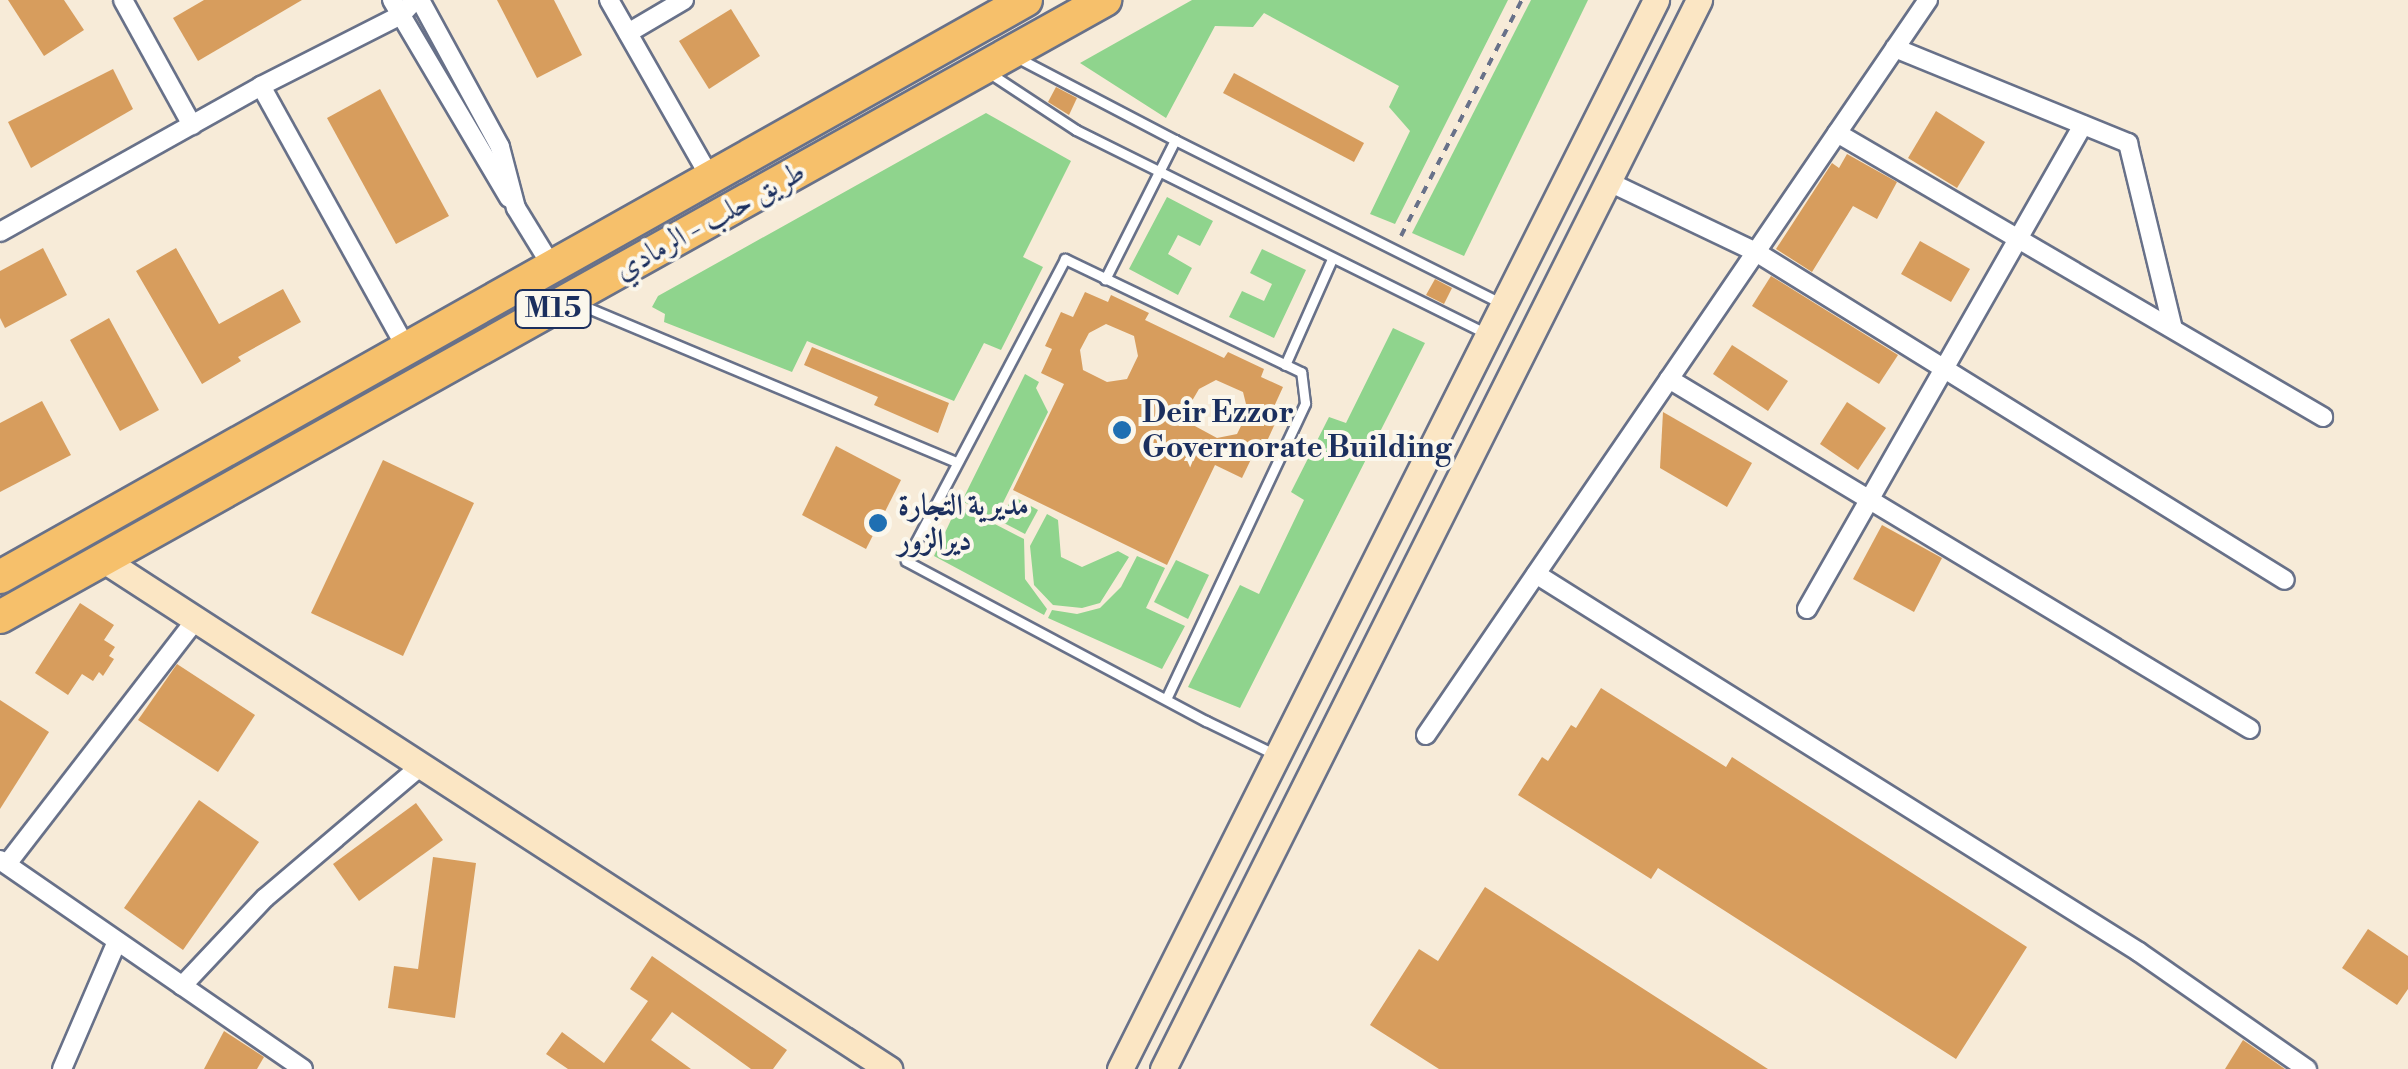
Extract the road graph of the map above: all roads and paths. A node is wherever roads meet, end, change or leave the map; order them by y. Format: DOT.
graph roads {
  1 [pos="123,0"];
  2 [pos="418,0"];
  3 [pos="609,0"];
  4 [pos="684,0"];
  5 [pos="1026,0"];
  6 [pos="1105,0"];
  7 [pos="1522,0"];
  8 [pos="1656,0"];
  9 [pos="1699,0"];
  10 [pos="1928,0"];
  11 [pos="397,7"];
  12 [pos="628,33"];
  13 [pos="1896,48"];
  14 [pos="996,61"];
  15 [pos="261,86"];
  16 [pos="192,124"];
  17 [pos="2083,125"];
  18 [pos="1837,133"];
  19 [pos="1174,140"];
  20 [pos="1158,172"];
  21 [pos="711,178"];
  22 [pos="1607,181"];
  23 [pos="516,208"];
  24 [pos="2,227"];
  25 [pos="2018,239"];
  26 [pos="1394,249"];
  27 [pos="1756,252"];
  28 [pos="1332,259"];
  29 [pos="551,264"];
  30 [pos="1105,279"];
  31 [pos="569,300"];
  32 [pos="1504,304"];
  33 [pos="2172,329"];
  34 [pos="1490,335"];
  35 [pos="406,348"];
  36 [pos="1285,364"];
  37 [pos="1944,368"];
  38 [pos="1669,379"];
  39 [pos="2323,417"];
  40 [pos="957,462"];
  41 [pos="1869,500"];
  42 [pos="104,560"];
  43 [pos="1536,574"];
  44 [pos="0,576"];
  45 [pos="2284,580"];
  46 [pos="1807,609"];
  47 [pos="0,617"];
  48 [pos="197,618"];
  49 [pos="1166,700"];
  50 [pos="2250,729"];
  51 [pos="1426,735"];
  52 [pos="1278,756"];
  53 [pos="422,765"];
  54 [pos="3,862"];
  55 [pos="117,941"];
  56 [pos="182,986"];
  57 [pos="62,1069"];
  58 [pos="303,1069"];
  59 [pos="889,1069"];
  60 [pos="1120,1069"];
  61 [pos="1163,1069"];
  62 [pos="2308,1069"];
  1 -- 16 [label="street"];
  2 -- 11 [label="street"];
  2 -- 23 [label="street"];
  3 -- 12 [label="street"];
  4 -- 12 [label="street"];
  5 -- 21 [label="highway, طريق حلب - الرمادي / M15"];
  6 -- 14 [label="highway, طريق حلب - الرمادي / M15"];
  7 -- 26 [label="path"];
  8 -- 32 [label="main road"];
  9 -- 22 [label="main road"];
  10 -- 13 [label="street"];
  11 -- 15 [label="street"];
  11 -- 23 [label="street"];
  12 -- 21 [label="street"];
  13 -- 17 [label="street"];
  13 -- 18 [label="street"];
  14 -- 19 [label="lane"];
  14 -- 20 [label="lane"];
  14 -- 31 [label="highway, طريق حلب - الرمادي / M15"];
  15 -- 16 [label="street"];
  15 -- 35 [label="street"];
  16 -- 24 [label="street"];
  17 -- 25 [label="street"];
  17 -- 33 [label="street"];
  18 -- 25 [label="street"];
  18 -- 27 [label="street"];
  19 -- 20 [label="lane"];
  19 -- 26 [label="lane"];
  20 -- 28 [label="lane"];
  20 -- 30 [label="lane"];
  21 -- 29 [label="highway, طريق حلب - الرمادي / M15"];
  22 -- 27 [label="street"];
  22 -- 61 [label="main road"];
  23 -- 29 [label="street"];
  25 -- 33 [label="street"];
  25 -- 37 [label="street"];
  26 -- 32 [label="lane"];
  27 -- 37 [label="street"];
  27 -- 38 [label="street"];
  28 -- 34 [label="lane"];
  28 -- 36 [label="lane"];
  29 -- 35 [label="highway, طريق حلب - الرمادي / M15"];
  30 -- 36 [label="lane"];
  30 -- 40 [label="lane"];
  31 -- 40 [label="lane"];
  31 -- 42 [label="highway, طريق حلب - الرمادي / M15"];
  32 -- 34 [label="main road"];
  33 -- 39 [label="street"];
  34 -- 52 [label="main road"];
  35 -- 44 [label="highway, طريق حلب - الرمادي / M15"];
  36 -- 49 [label="lane"];
  37 -- 41 [label="street"];
  37 -- 45 [label="street"];
  38 -- 41 [label="street"];
  38 -- 43 [label="street"];
  40 -- 49 [label="lane"];
  41 -- 46 [label="street"];
  41 -- 50 [label="street"];
  42 -- 47 [label="highway, طريق حلب - الرمادي / M15"];
  42 -- 48 [label="main road"];
  43 -- 51 [label="street"];
  43 -- 62 [label="street"];
  48 -- 53 [label="main road"];
  48 -- 54 [label="street"];
  49 -- 52 [label="lane"];
  52 -- 60 [label="main road"];
  53 -- 56 [label="street"];
  53 -- 59 [label="main road"];
  54 -- 55 [label="street"];
  55 -- 56 [label="street"];
  55 -- 57 [label="street"];
  56 -- 58 [label="street"];
}
